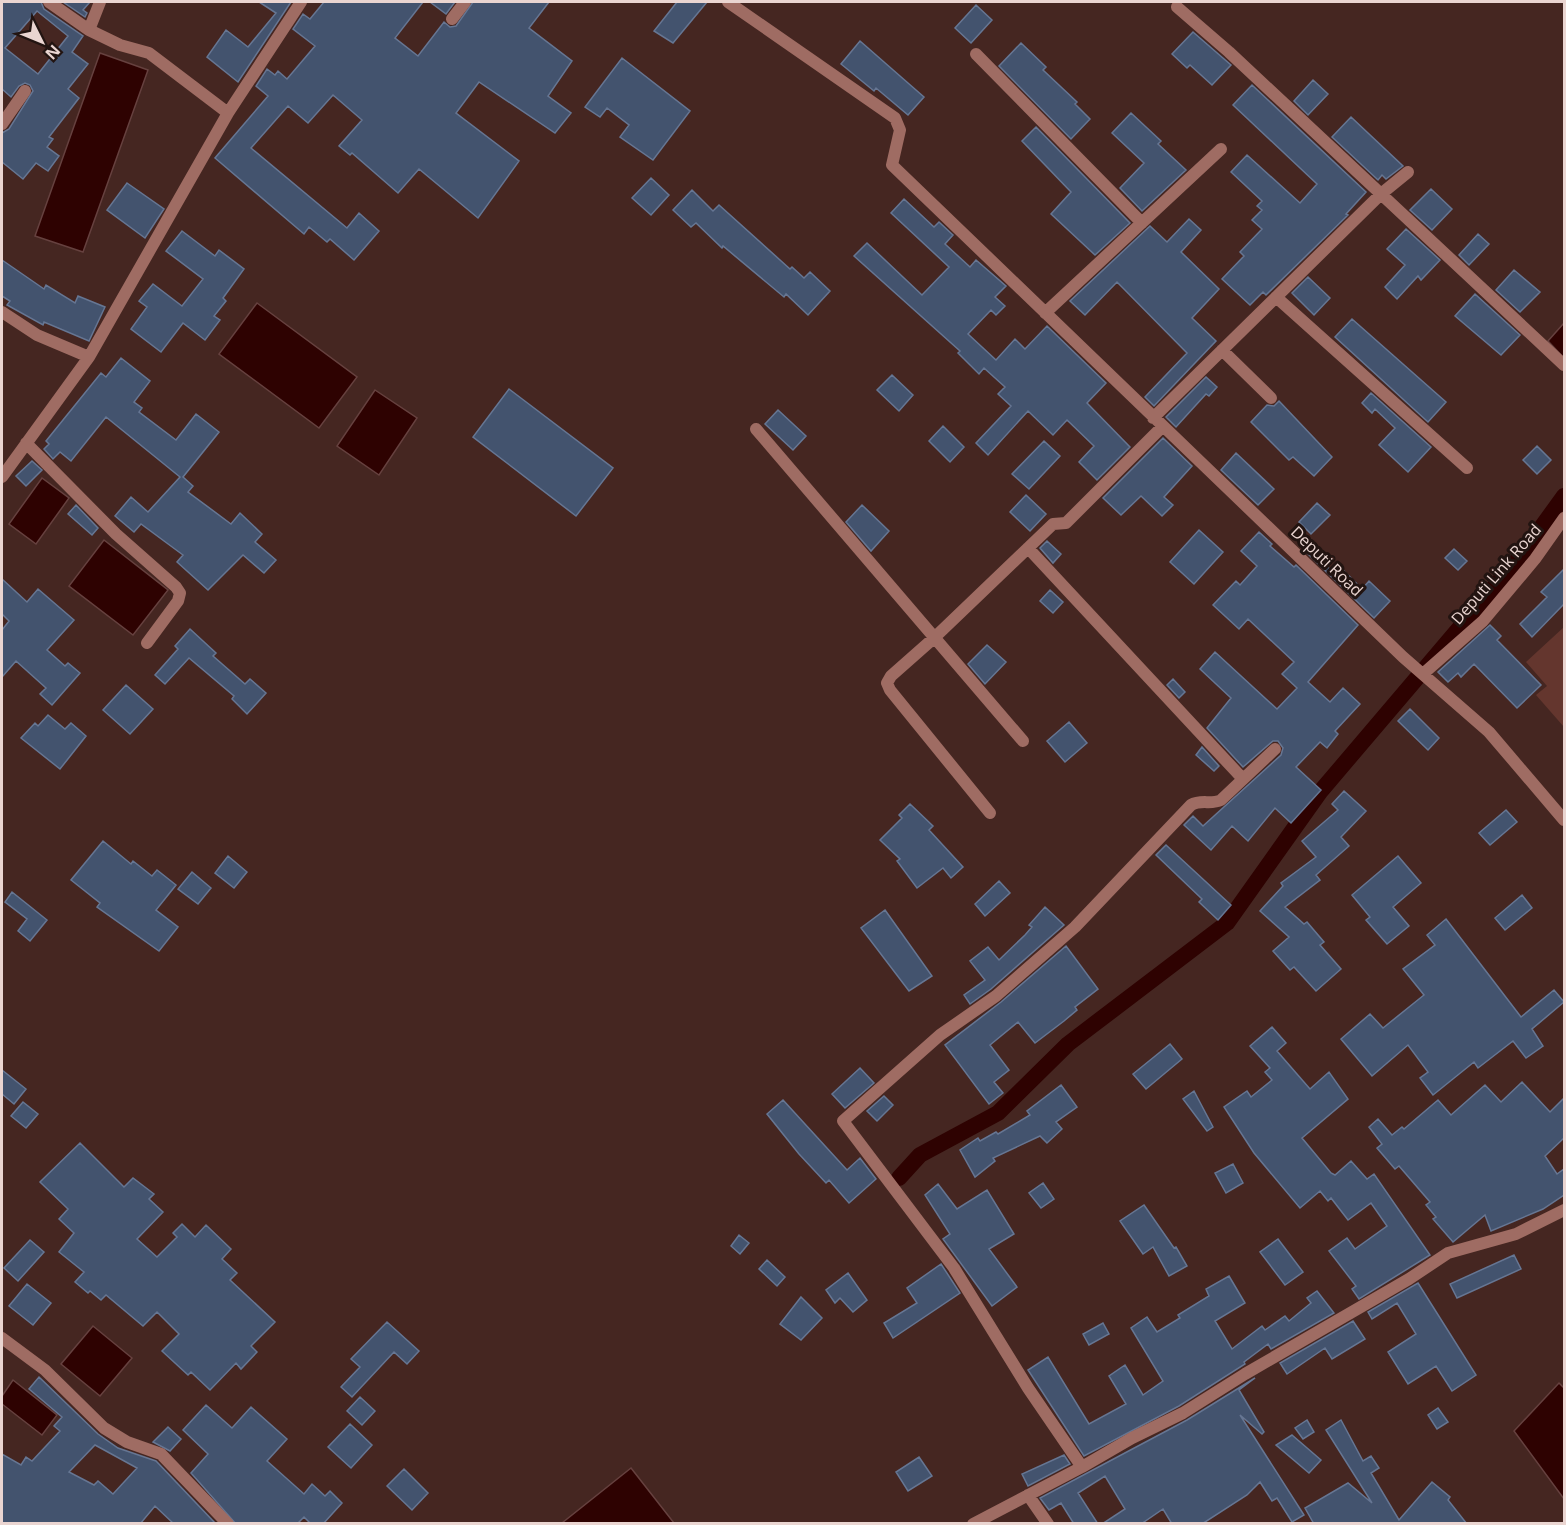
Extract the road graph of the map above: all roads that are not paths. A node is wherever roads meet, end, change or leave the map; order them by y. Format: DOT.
graph roads {
  1 [pos="49,2"];
  2 [pos="100,2"];
  3 [pos="300,2"];
  4 [pos="465,2"];
  5 [pos="728,2"];
  6 [pos="1177,7"];
  7 [pos="452,19"];
  8 [pos="89,30"];
  9 [pos="976,54"];
  10 [pos="25,91"];
  11 [pos="228,113"];
  12 [pos="2,124"];
  13 [pos="1221,149"];
  14 [pos="1408,172"];
  15 [pos="1381,194"];
  16 [pos="1142,223"];
  17 [pos="1276,297"];
  18 [pos="2,312"];
  19 [pos="1045,313"];
  20 [pos="1222,350"];
  21 [pos="89,357"];
  22 [pos="1564,365"];
  23 [pos="1271,398"];
  24 [pos="1157,422"];
  25 [pos="756,429"];
  26 [pos="26,443"];
  27 [pos="1467,468"];
  28 [pos="2,477"];
  29 [pos="1564,518"];
  30 [pos="1028,548"];
  31 [pos="934,638"];
  32 [pos="147,643"];
  33 [pos="1424,673"];
  34 [pos="1023,741"];
  35 [pos="1275,749"];
  36 [pos="1243,779"];
  37 [pos="990,813"];
  38 [pos="1564,820"];
  39 [pos="1564,1210"];
  40 [pos="2,1338"];
  41 [pos="1083,1467"];
  42 [pos="1028,1495"];
  43 [pos="228,1524"];
  44 [pos="973,1524"];
  45 [pos="1048,1524"];
  1 -- 8 [label="street"];
  2 -- 8 [label="street"];
  3 -- 11 [label="street"];
  4 -- 7 [label="street"];
  5 -- 19 [label="street, Deputi Road"];
  6 -- 15 [label="street"];
  8 -- 11 [label="street"];
  9 -- 16 [label="street"];
  10 -- 12 [label="street"];
  11 -- 21 [label="street"];
  13 -- 16 [label="street"];
  14 -- 15 [label="street"];
  15 -- 17 [label="street"];
  15 -- 22 [label="street"];
  16 -- 19 [label="street"];
  17 -- 20 [label="street"];
  17 -- 27 [label="street"];
  18 -- 21 [label="street"];
  19 -- 24 [label="street, Deputi Road"];
  20 -- 23 [label="street"];
  20 -- 24 [label="street"];
  21 -- 26 [label="street"];
  24 -- 30 [label="street"];
  24 -- 33 [label="street, Deputi Road"];
  25 -- 31 [label="street"];
  26 -- 28 [label="street"];
  26 -- 32 [label="street"];
  29 -- 33 [label="street, Deputi Link Road"];
  30 -- 31 [label="street"];
  30 -- 36 [label="street"];
  31 -- 34 [label="street"];
  31 -- 37 [label="street"];
  33 -- 38 [label="street, Deputi Road"];
  35 -- 36 [label="street"];
  36 -- 41 [label="street"];
  39 -- 41 [label="street"];
  40 -- 43 [label="street"];
  41 -- 42 [label="street"];
  42 -- 44 [label="street"];
  42 -- 45 [label="street"];
}
